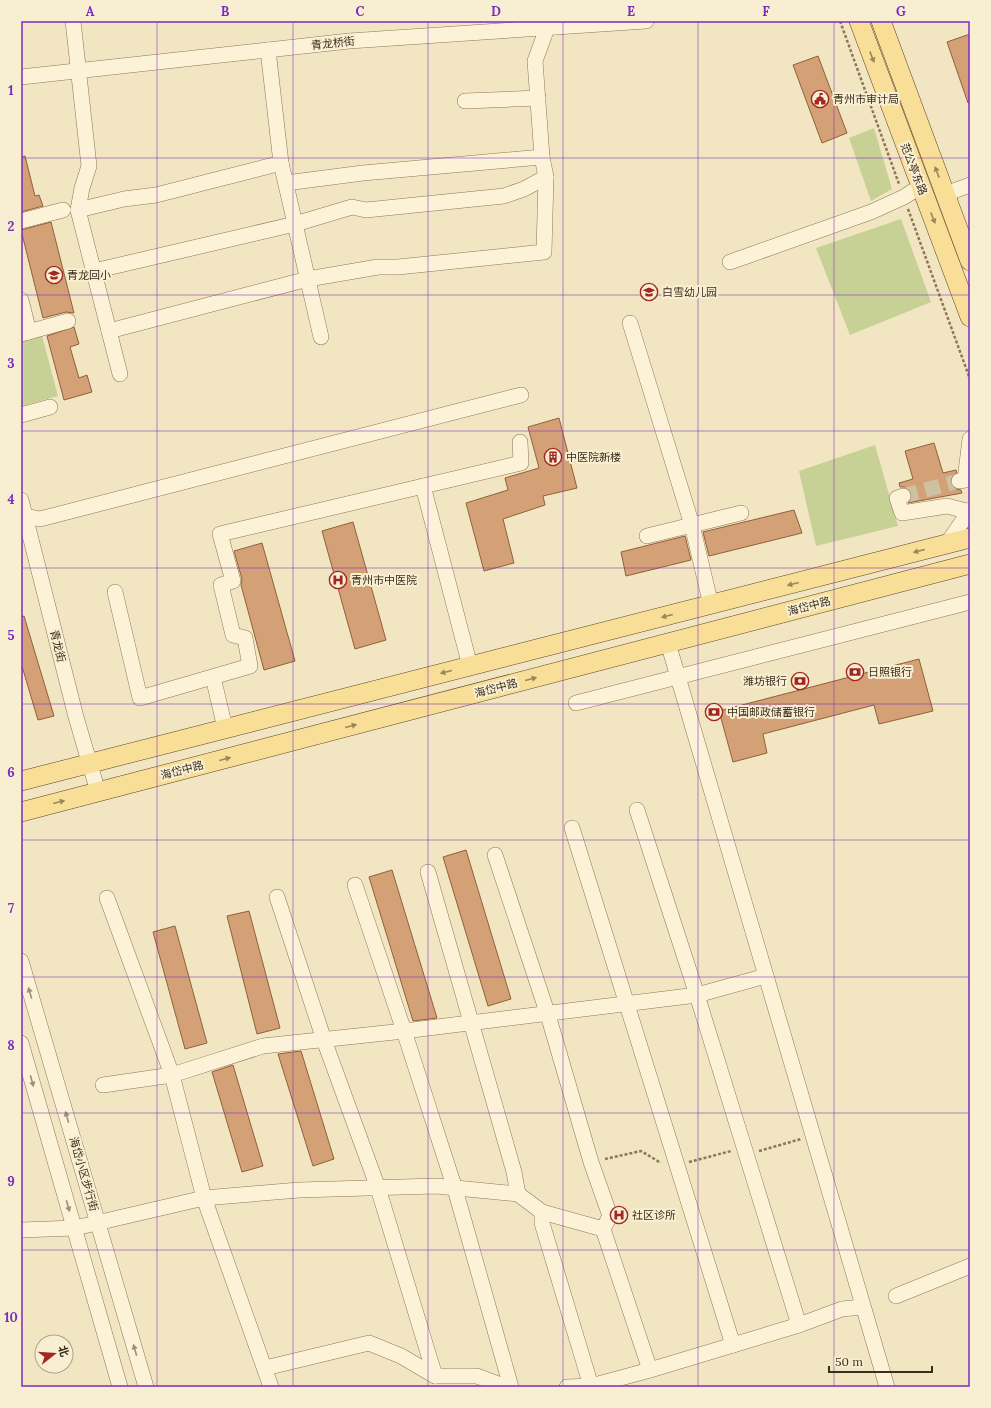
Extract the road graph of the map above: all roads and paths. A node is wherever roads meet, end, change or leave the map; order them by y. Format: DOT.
graph roads {
  1 [pos="73,21"];
  2 [pos="646,21"];
  3 [pos="859,21"];
  4 [pos="881,21"];
  5 [pos="547,24"];
  6 [pos="268,50"];
  7 [pos="78,70"];
  8 [pos="21,77"];
  9 [pos="538,98"];
  10 [pos="465,101"];
  11 [pos="542,157"];
  12 [pos="281,163"];
  13 [pos="546,177"];
  14 [pos="286,183"];
  15 [pos="970,185"];
  16 [pos="921,186"];
  17 [pos="945,194"];
  18 [pos="63,210"];
  19 [pos="78,210"];
  20 [pos="21,221"];
  21 [pos="295,224"];
  22 [pos="970,261"];
  23 [pos="730,262"];
  24 [pos="94,271"];
  25 [pos="308,279"];
  26 [pos="21,300"];
  27 [pos="970,316"];
  28 [pos="68,321"];
  29 [pos="630,324"];
  30 [pos="109,331"];
  31 [pos="25,333"];
  32 [pos="321,337"];
  33 [pos="120,374"];
  34 [pos="521,394"];
  35 [pos="50,407"];
  36 [pos="21,415"];
  37 [pos="970,439"];
  38 [pos="520,442"];
  39 [pos="959,482"];
  40 [pos="423,486"];
  41 [pos="903,496"];
  42 [pos="22,507"];
  43 [pos="970,511"];
  44 [pos="741,513"];
  45 [pos="692,525"];
  46 [pos="647,536"];
  47 [pos="970,538"];
  48 [pos="947,544"];
  49 [pos="965,567"];
  50 [pos="115,592"];
  51 [pos="970,602"];
  52 [pos="711,605"];
  53 [pos="668,643"];
  54 [pos="470,666"];
  55 [pos="213,677"];
  56 [pos="576,703"];
  57 [pos="225,728"];
  58 [pos="90,763"];
  59 [pos="21,781"];
  60 [pos="98,792"];
  61 [pos="637,810"];
  62 [pos="21,812"];
  63 [pos="572,828"];
  64 [pos="495,855"];
  65 [pos="428,872"];
  66 [pos="354,885"];
  67 [pos="278,897"];
  68 [pos="108,898"];
  69 [pos="21,961"];
  70 [pos="766,976"];
  71 [pos="697,996"];
  72 [pos="626,1004"];
  73 [pos="548,1014"];
  74 [pos="471,1023"];
  75 [pos="404,1031"];
  76 [pos="324,1040"];
  77 [pos="21,1043"];
  78 [pos="172,1075"];
  79 [pos="103,1085"];
  80 [pos="814,1136"];
  81 [pos="746,1154"];
  82 [pos="591,1162"];
  83 [pos="677,1166"];
  84 [pos="378,1188"];
  85 [pos="455,1189"];
  86 [pos="518,1194"];
  87 [pos="204,1198"];
  88 [pos="542,1212"];
  89 [pos="98,1224"];
  90 [pos="75,1228"];
  91 [pos="603,1229"];
  92 [pos="21,1230"];
  93 [pos="970,1266"];
  94 [pos="896,1296"];
  95 [pos="862,1307"];
  96 [pos="799,1325"];
  97 [pos="733,1345"];
  98 [pos="265,1368"];
  99 [pos="650,1370"];
  100 [pos="435,1376"];
  101 [pos="591,1386"];
  102 [pos="120,1387"];
  103 [pos="146,1387"];
  104 [pos="271,1387"];
  105 [pos="506,1387"];
  106 [pos="511,1387"];
  107 [pos="567,1387"];
  108 [pos="887,1387"];
  1 -- 7 [label="street"];
  2 -- 5 [label="street, 青龙桥街"];
  3 -- 16 [label="main road, 范公亭东路, one-way"];
  17 -- 4 [label="main road, 范公亭东路, one-way"];
  5 -- 6 [label="street, 青龙桥街"];
  5 -- 9 [label="street"];
  6 -- 7 [label="street, 青龙桥街"];
  6 -- 12 [label="street"];
  7 -- 8 [label="street, 青龙桥街"];
  7 -- 19 [label="street"];
  9 -- 10 [label="street"];
  9 -- 11 [label="street"];
  11 -- 13 [label="street"];
  11 -- 14 [label="street"];
  12 -- 14 [label="street"];
  12 -- 19 [label="street"];
  13 -- 21 [label="street"];
  13 -- 25 [label="street"];
  14 -- 21 [label="street"];
  15 -- 17 [label="street"];
  16 -- 23 [label="street"];
  16 -- 27 [label="main road, 范公亭东路, one-way"];
  17 -- 22 [label="main road, 范公亭东路"];
  18 -- 20 [label="street"];
  19 -- 24 [label="street"];
  21 -- 24 [label="street"];
  21 -- 25 [label="street"];
  24 -- 30 [label="street"];
  25 -- 30 [label="street"];
  25 -- 32 [label="street"];
  26 -- 31 [label="street"];
  28 -- 31 [label="street"];
  29 -- 45 [label="street"];
  30 -- 33 [label="street"];
  34 -- 42 [label="street"];
  35 -- 36 [label="street"];
  37 -- 39 [label="street"];
  38 -- 40 [label="street"];
  40 -- 54 [label="street"];
  40 -- 55 [label="street"];
  41 -- 43 [label="street"];
  42 -- 58 [label="street, 青龙街"];
  43 -- 48 [label="street"];
  44 -- 45 [label="street"];
  45 -- 46 [label="street"];
  45 -- 52 [label="street"];
  47 -- 48 [label="main road"];
  48 -- 52 [label="main road, one-way"];
  49 -- 53 [label="main road, 海岱中路"];
  50 -- 55 [label="street"];
  51 -- 56 [label="street"];
  52 -- 54 [label="main road, one-way"];
  60 -- 53 [label="main road, 海岱中路, one-way"];
  53 -- 70 [label="street"];
  54 -- 57 [label="main road, one-way"];
  55 -- 57 [label="street"];
  57 -- 58 [label="main road"];
  58 -- 59 [label="main road"];
  58 -- 60 [label="street, 青龙街"];
  62 -- 60 [label="main road, 海岱中路, one-way"];
  61 -- 71 [label="street"];
  63 -- 72 [label="street"];
  64 -- 73 [label="street"];
  65 -- 74 [label="street"];
  66 -- 75 [label="street"];
  67 -- 76 [label="street"];
  68 -- 78 [label="street"];
  89 -- 69 [label="street, 海岱小区步行街, one-way"];
  70 -- 71 [label="street"];
  70 -- 80 [label="street"];
  71 -- 72 [label="street"];
  71 -- 81 [label="street"];
  72 -- 73 [label="street"];
  72 -- 83 [label="street"];
  73 -- 74 [label="street"];
  73 -- 82 [label="street"];
  74 -- 75 [label="street"];
  74 -- 86 [label="street"];
  75 -- 76 [label="street"];
  75 -- 85 [label="street"];
  76 -- 78 [label="street"];
  76 -- 84 [label="street"];
  77 -- 90 [label="street, one-way"];
  78 -- 79 [label="street"];
  78 -- 87 [label="street"];
  80 -- 81 [label="path"];
  80 -- 95 [label="street"];
  81 -- 83 [label="path"];
  81 -- 96 [label="street"];
  82 -- 83 [label="path"];
  82 -- 91 [label="street"];
  83 -- 97 [label="street"];
  84 -- 85 [label="street"];
  84 -- 87 [label="street"];
  84 -- 100 [label="street"];
  85 -- 86 [label="street"];
  85 -- 106 [label="street"];
  86 -- 88 [label="street"];
  87 -- 89 [label="street"];
  87 -- 98 [label="street"];
  88 -- 91 [label="street"];
  88 -- 101 [label="street"];
  89 -- 90 [label="street"];
  103 -- 89 [label="street, 海岱小区步行街, one-way"];
  90 -- 92 [label="street"];
  90 -- 102 [label="street"];
  91 -- 99 [label="street"];
  93 -- 94 [label="street"];
  95 -- 96 [label="street"];
  95 -- 108 [label="street"];
  96 -- 97 [label="street"];
  97 -- 99 [label="street"];
  98 -- 100 [label="street"];
  98 -- 104 [label="street"];
  99 -- 101 [label="street"];
  100 -- 105 [label="street"];
  101 -- 107 [label="street"];
}
